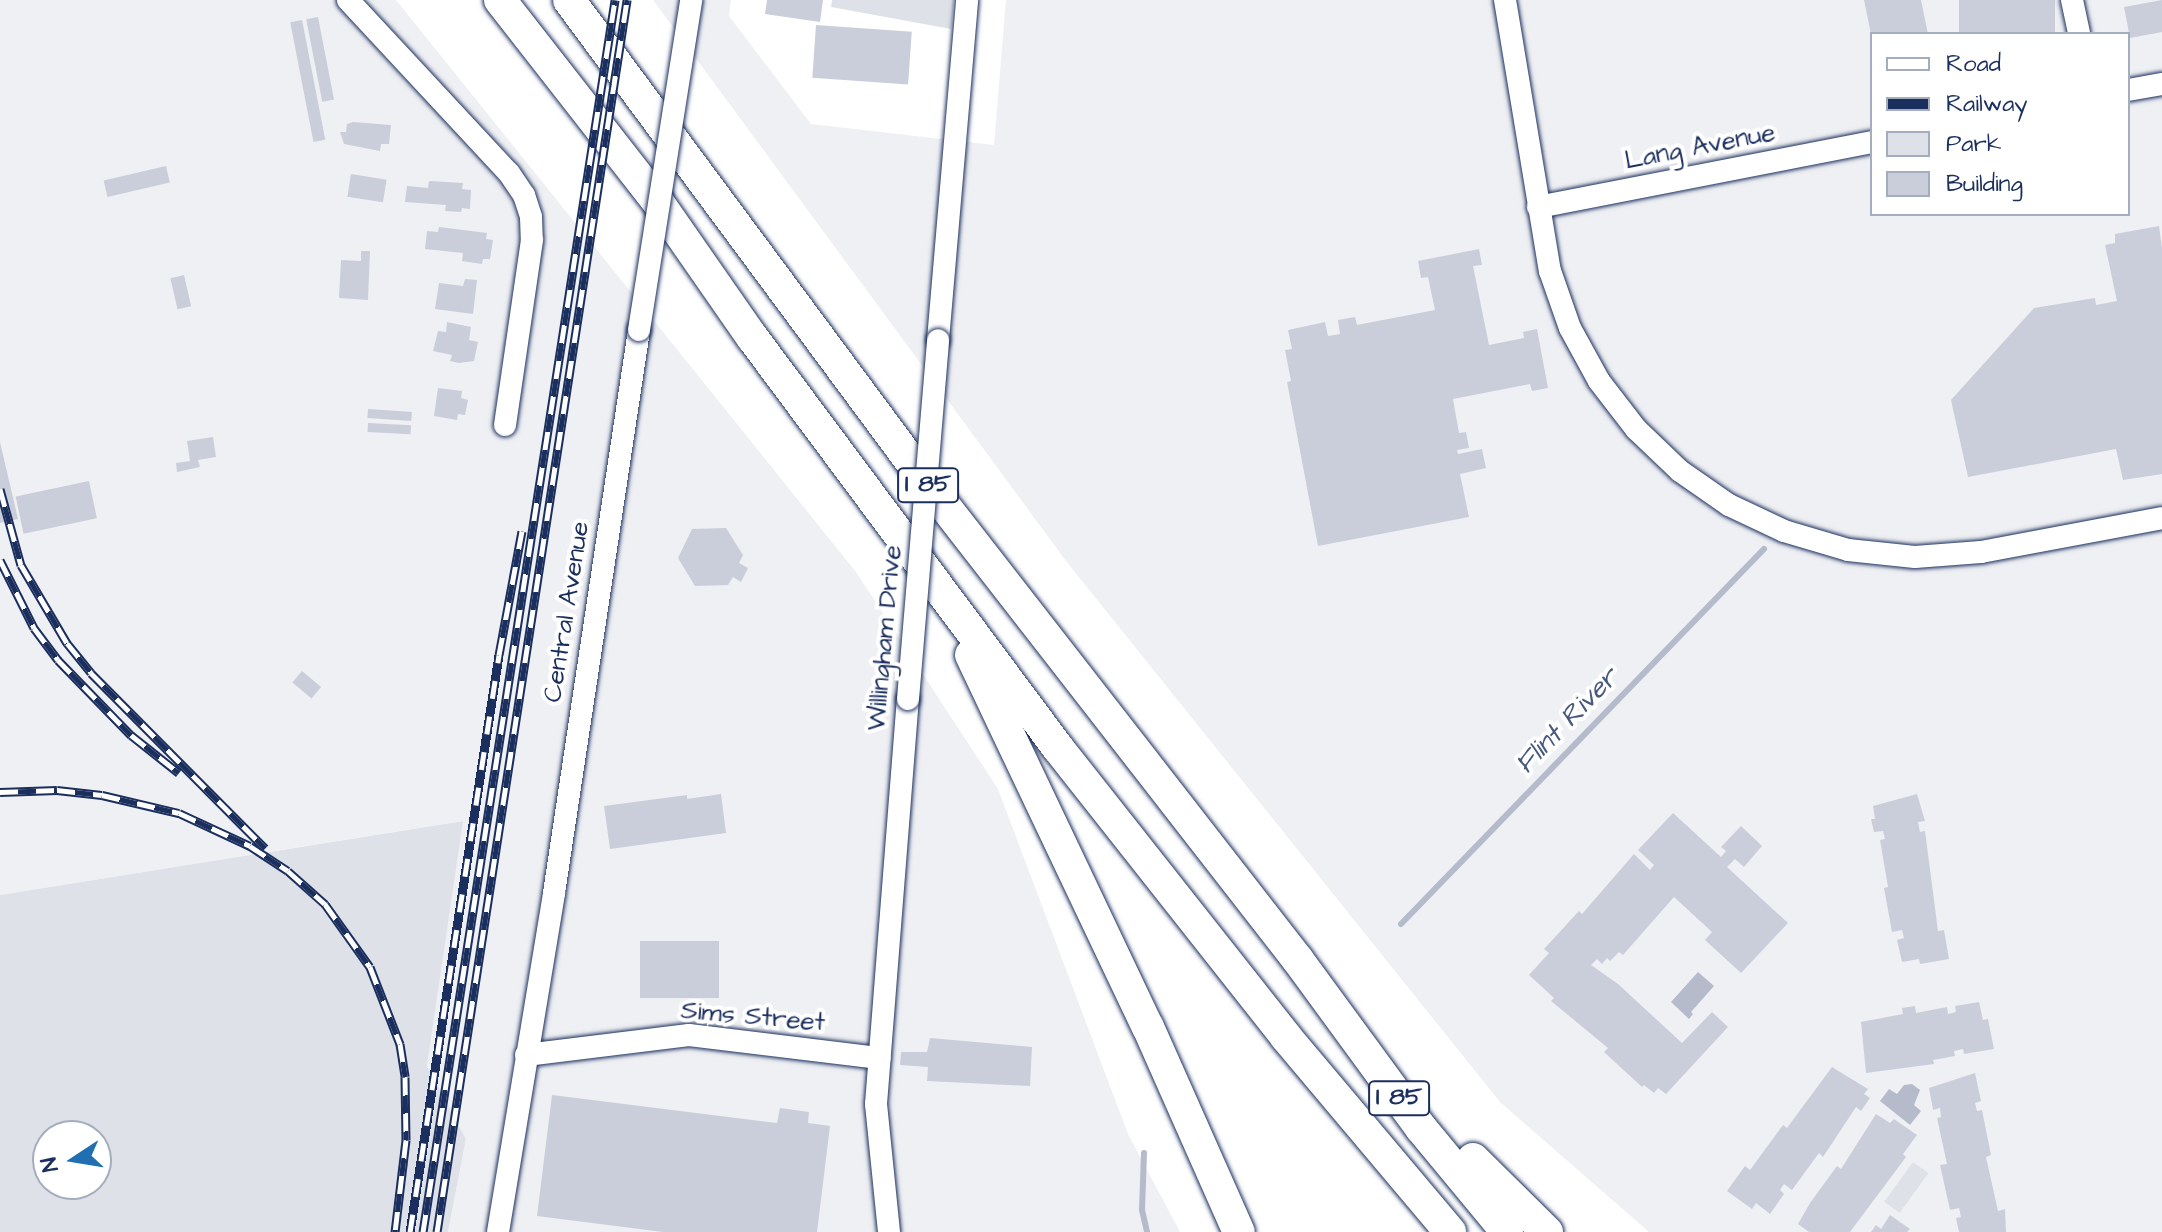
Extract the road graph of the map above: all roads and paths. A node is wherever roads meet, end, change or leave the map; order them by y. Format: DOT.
graph roads {
  1 [pos="348,0"];
  2 [pos="500,0"];
  3 [pos="569,0"];
  4 [pos="691,0"];
  5 [pos="967,0"];
  6 [pos="1505,0"];
  7 [pos="2072,0"];
  8 [pos="2079,32"];
  9 [pos="2162,84"];
  10 [pos="2130,90"];
  11 [pos="1870,142"];
  12 [pos="1538,207"];
  13 [pos="505,425"];
  14 [pos="2162,518"];
  15 [pos="940,591"];
  16 [pos="1298,960"];
  17 [pos="526,1055"];
  18 [pos="880,1058"];
  19 [pos="498,1232"];
  20 [pos="889,1232"];
  21 [pos="1239,1232"];
  22 [pos="1450,1232"];
  23 [pos="1507,1232"];
  24 [pos="1547,1232"];
  1 -- 13 [label="street"];
  2 -- 15 [label="highway, I 85"];
  3 -- 16 [label="highway, I 85"];
  4 -- 17 [label="street, Central Avenue, bridge"];
  5 -- 18 [label="street, Willingham Drive, bridge"];
  6 -- 12 [label="street"];
  7 -- 8 [label="street"];
  9 -- 10 [label="street"];
  11 -- 12 [label="street, Lang Avenue"];
  12 -- 14 [label="street"];
  15 -- 21 [label="highway"];
  15 -- 22 [label="highway, I 85"];
  16 -- 23 [label="highway, I 85"];
  16 -- 24 [label="highway"];
  17 -- 18 [label="street, Sims Street"];
  17 -- 19 [label="street, Central Avenue"];
  18 -- 20 [label="street, Willingham Drive"];
}
